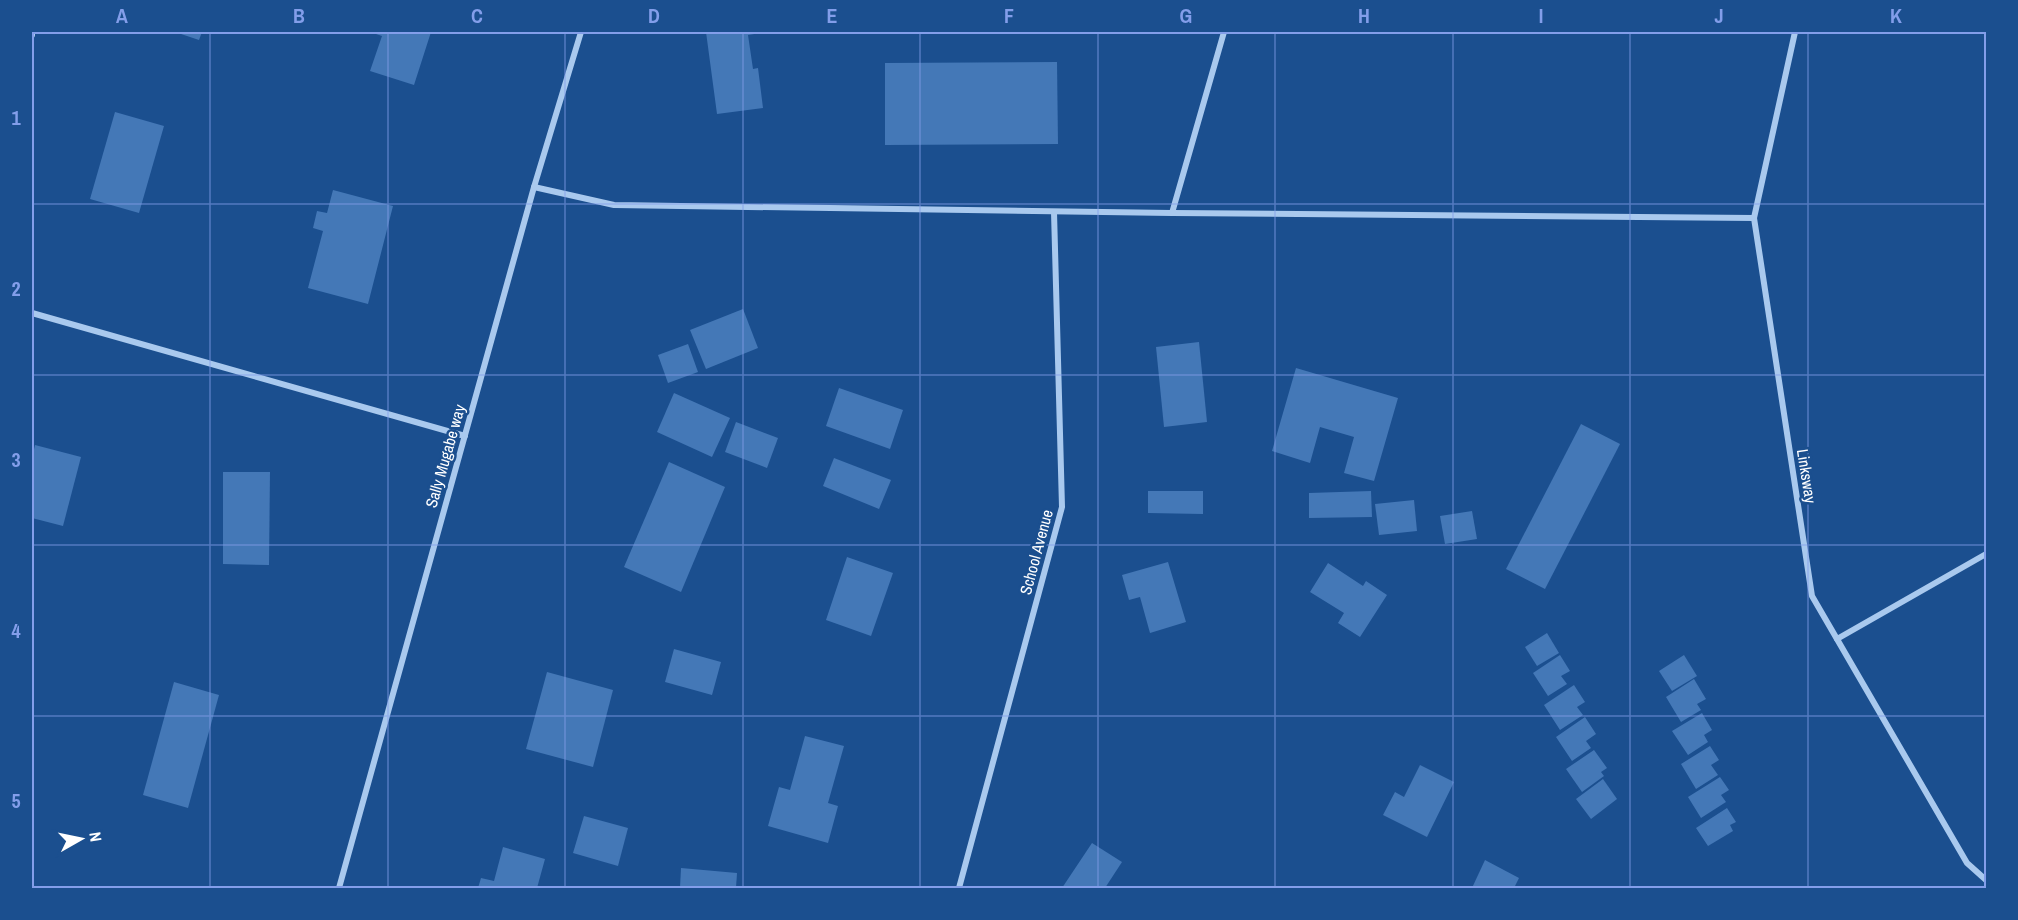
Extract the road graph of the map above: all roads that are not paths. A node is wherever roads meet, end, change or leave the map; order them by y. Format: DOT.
graph roads {
  1 [pos="581,32"];
  2 [pos="1224,32"];
  3 [pos="1795,32"];
  4 [pos="534,188"];
  5 [pos="1054,212"];
  6 [pos="1172,213"];
  7 [pos="1754,218"];
  8 [pos="32,313"];
  9 [pos="465,436"];
  10 [pos="1986,554"];
  11 [pos="1838,639"];
  12 [pos="1986,880"];
  13 [pos="339,888"];
  14 [pos="959,888"];
  1 -- 4 [label="street, Sally Mugabe way"];
  2 -- 6 [label="street"];
  3 -- 7 [label="street, Linksway"];
  4 -- 5 [label="street"];
  4 -- 9 [label="street, Sally Mugabe way"];
  5 -- 6 [label="street"];
  5 -- 14 [label="street, School Avenue"];
  6 -- 7 [label="street"];
  7 -- 11 [label="street, Linksway"];
  8 -- 9 [label="street"];
  9 -- 13 [label="street, Sally Mugabe way"];
  10 -- 11 [label="street"];
  11 -- 12 [label="street, Linksway"];
}
